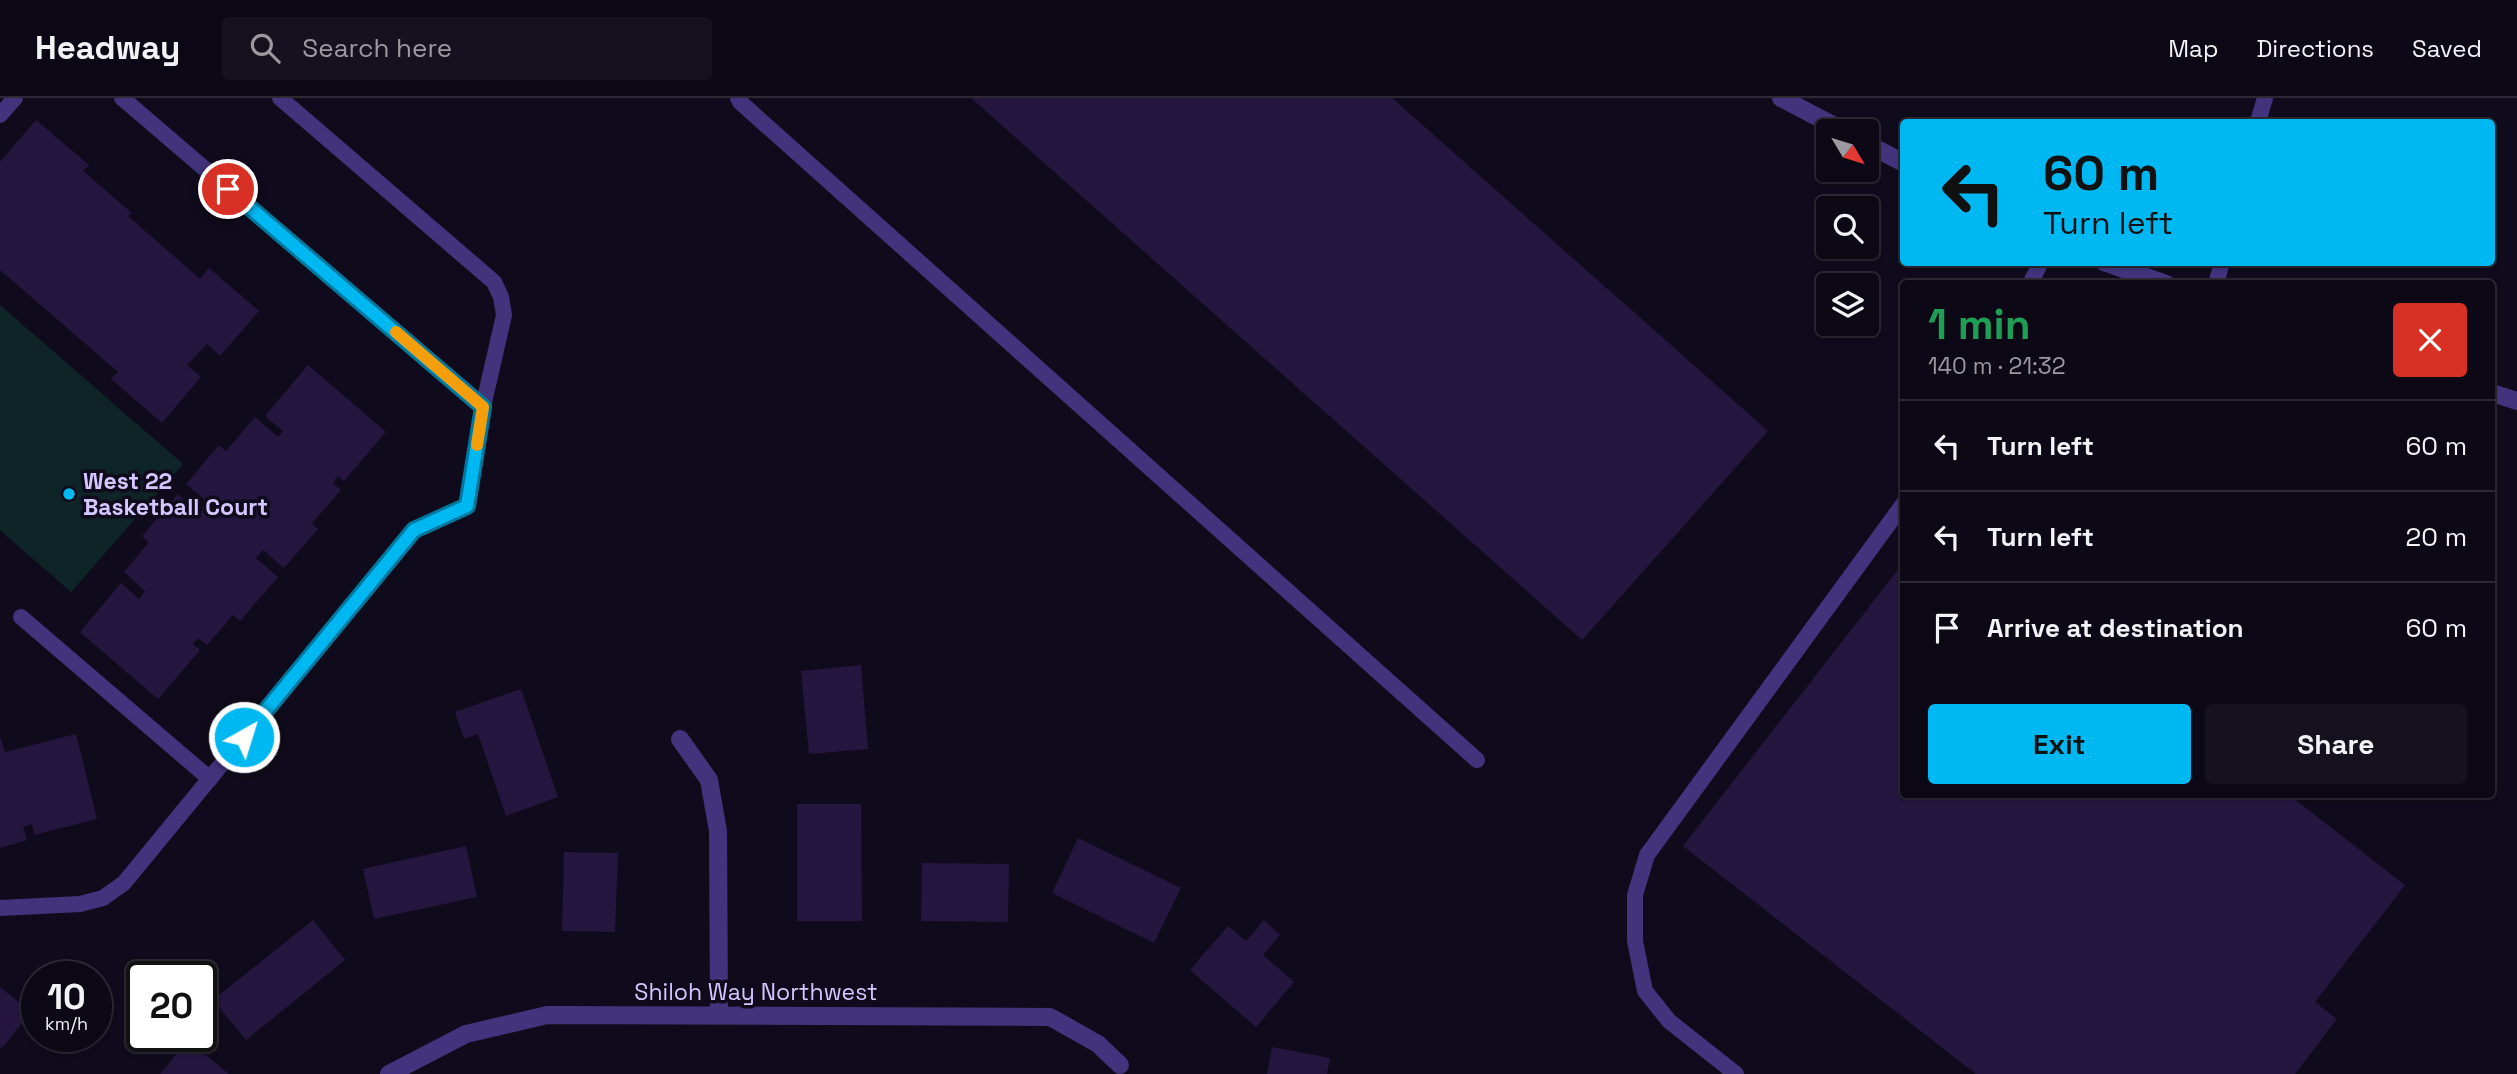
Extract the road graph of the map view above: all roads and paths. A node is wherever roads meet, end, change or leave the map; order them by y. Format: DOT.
graph roads {
  1 [pos="15,98"];
  2 [pos="122,98"];
  3 [pos="280,98"];
  4 [pos="738,98"];
  5 [pos="1781,98"];
  6 [pos="2265,98"];
  7 [pos="0,115"];
  8 [pos="1821,119"];
  9 [pos="2259,119"];
  10 [pos="1880,151"];
  11 [pos="1900,161"];
  12 [pos="2115,266"];
  13 [pos="2155,280"];
  14 [pos="2495,394"];
  15 [pos="2517,401"];
  16 [pos="483,407"];
  17 [pos="1900,508"];
  18 [pos="20,617"];
  19 [pos="680,738"];
  20 [pos="1477,760"];
  21 [pos="210,779"];
  22 [pos="0,908"];
  23 [pos="719,1016"];
  24 [pos="1120,1065"];
  25 [pos="389,1074"];
  26 [pos="1736,1074"];
  1 -- 7 [label="lane"];
  2 -- 16 [label="lane"];
  3 -- 16 [label="lane"];
  4 -- 20 [label="lane"];
  5 -- 8 [label="street"];
  6 -- 9 [label="lane"];
  10 -- 11 [label="street"];
  12 -- 13 [label="street"];
  14 -- 15 [label="street"];
  16 -- 21 [label="lane"];
  17 -- 26 [label="lane"];
  18 -- 21 [label="lane"];
  19 -- 23 [label="street"];
  21 -- 22 [label="lane"];
  23 -- 24 [label="street, Shiloh Way Northwest"];
  23 -- 25 [label="street, Shiloh Way Northwest"];
}
